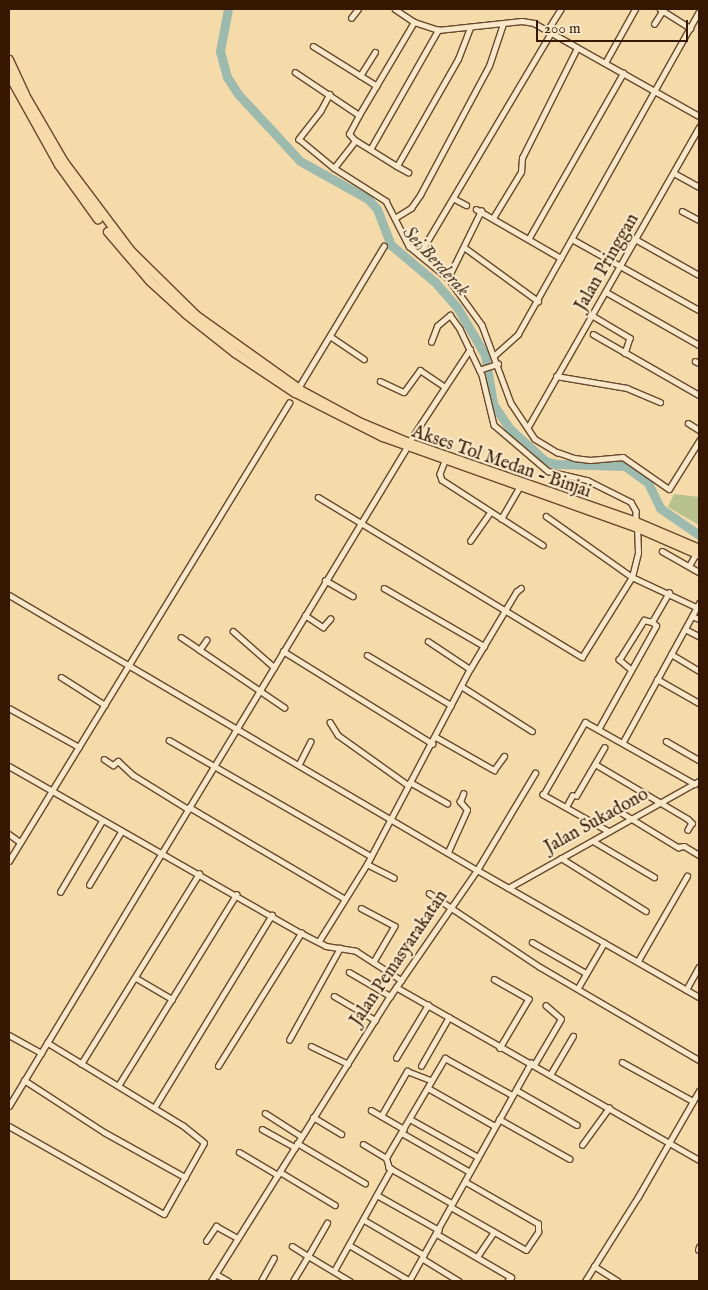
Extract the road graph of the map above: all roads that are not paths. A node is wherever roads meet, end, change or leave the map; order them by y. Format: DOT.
graph roads {
  1 [pos="358,9"];
  2 [pos="395,9"];
  3 [pos="561,9"];
  4 [pos="634,9"];
  5 [pos="662,9"];
  6 [pos="699,12"];
  7 [pos="352,18"];
  8 [pos="414,22"];
  9 [pos="504,24"];
  10 [pos="654,24"];
  11 [pos="470,28"];
  12 [pos="691,28"];
  13 [pos="438,30"];
  14 [pos="549,33"];
  15 [pos="313,46"];
  16 [pos="577,48"];
  17 [pos="374,52"];
  18 [pos="9,60"];
  19 [pos="605,63"];
  20 [pos="295,72"];
  21 [pos="624,73"];
  22 [pos="9,75"];
  23 [pos="360,76"];
  24 [pos="377,86"];
  25 [pos="655,92"];
  26 [pos="330,94"];
  27 [pos="359,115"];
  28 [pos="699,116"];
  29 [pos="699,127"];
  30 [pos="355,140"];
  31 [pos="370,148"];
  32 [pos="397,166"];
  33 [pos="334,168"];
  34 [pos="408,172"];
  35 [pos="674,173"];
  36 [pos="699,187"];
  37 [pos="453,198"];
  38 [pos="466,205"];
  39 [pos="682,211"];
  40 [pos="395,218"];
  41 [pos="493,218"];
  42 [pos="699,220"];
  43 [pos="529,238"];
  44 [pos="572,239"];
  45 [pos="637,240"];
  46 [pos="384,246"];
  47 [pos="464,247"];
  48 [pos="419,255"];
  49 [pos="562,258"];
  50 [pos="622,267"];
  51 [pos="699,275"];
  52 [pos="448,278"];
  53 [pos="608,293"];
  54 [pos="538,301"];
  55 [pos="699,310"];
  56 [pos="593,316"];
  57 [pos="593,334"];
  58 [pos="330,336"];
  59 [pos="431,342"];
  60 [pos="699,345"];
  61 [pos="470,349"];
  62 [pos="625,352"];
  63 [pos="495,355"];
  64 [pos="364,359"];
  65 [pos="497,365"];
  66 [pos="481,370"];
  67 [pos="556,376"];
  68 [pos="380,381"];
  69 [pos="444,386"];
  70 [pos="297,391"];
  71 [pos="699,396"];
  72 [pos="660,402"];
  73 [pos="289,404"];
  74 [pos="688,423"];
  75 [pos="528,427"];
  76 [pos="699,430"];
  77 [pos="699,442"];
  78 [pos="408,444"];
  79 [pos="445,461"];
  80 [pos="483,471"];
  81 [pos="520,486"];
  82 [pos="318,497"];
  83 [pos="490,512"];
  84 [pos="546,516"];
  85 [pos="501,519"];
  86 [pos="360,523"];
  87 [pos="637,524"];
  88 [pos="470,541"];
  89 [pos="542,545"];
  90 [pos="662,551"];
  91 [pos="698,552"];
  92 [pos="689,566"];
  93 [pos="699,572"];
  94 [pos="632,576"];
  95 [pos="326,580"];
  96 [pos="384,588"];
  97 [pos="521,588"];
  98 [pos="669,593"];
  99 [pos="11,596"];
  100 [pos="353,596"];
  101 [pos="9,603"];
  102 [pos="698,605"];
  103 [pos="506,610"];
  104 [pos="305,615"];
  105 [pos="692,616"];
  106 [pos="330,619"];
  107 [pos="699,619"];
  108 [pos="652,622"];
  109 [pos="685,629"];
  110 [pos="234,631"];
  111 [pos="699,636"];
  112 [pos="181,637"];
  113 [pos="207,640"];
  114 [pos="428,641"];
  115 [pos="484,646"];
  116 [pos="200,650"];
  117 [pos="284,651"];
  118 [pos="671,654"];
  119 [pos="367,655"];
  120 [pos="128,665"];
  121 [pos="274,667"];
  122 [pos="470,669"];
  123 [pos="632,670"];
  124 [pos="699,670"];
  125 [pos="61,677"];
  126 [pos="657,679"];
  127 [pos="461,686"];
  128 [pos="259,689"];
  129 [pos="699,703"];
  130 [pos="105,705"];
  131 [pos="451,705"];
  132 [pos="284,707"];
  133 [pos="9,708"];
  134 [pos="330,722"];
  135 [pos="236,728"];
  136 [pos="599,728"];
  137 [pos="532,731"];
  138 [pos="436,737"];
  139 [pos="169,740"];
  140 [pos="666,740"];
  141 [pos="310,742"];
  142 [pos="623,742"];
  143 [pos="433,744"];
  144 [pos="79,747"];
  145 [pos="604,748"];
  146 [pos="504,756"];
  147 [pos="104,759"];
  148 [pos="699,760"];
  149 [pos="299,764"];
  150 [pos="595,764"];
  151 [pos="214,765"];
  152 [pos="9,766"];
  153 [pos="535,773"];
  154 [pos="697,782"];
  155 [pos="409,784"];
  156 [pos="52,791"];
  157 [pos="463,794"];
  158 [pos="661,802"];
  159 [pos="447,803"];
  160 [pos="566,807"];
  161 [pos="188,808"];
  162 [pos="622,813"];
  163 [pos="391,819"];
  164 [pos="632,819"];
  165 [pos="102,821"];
  166 [pos="688,830"];
  167 [pos="121,832"];
  168 [pos="609,832"];
  169 [pos="9,834"];
  170 [pos="593,841"];
  171 [pos="20,842"];
  172 [pos="448,852"];
  173 [pos="161,853"];
  174 [pos="699,855"];
  175 [pos="371,856"];
  176 [pos="561,858"];
  177 [pos="9,861"];
  178 [pos="366,864"];
  179 [pos="477,870"];
  180 [pos="199,874"];
  181 [pos="687,876"];
  182 [pos="654,877"];
  183 [pos="394,878"];
  184 [pos="89,885"];
  185 [pos="508,888"];
  186 [pos="60,892"];
  187 [pos="429,894"];
  188 [pos="236,895"];
  189 [pos="345,899"];
  190 [pos="452,907"];
  191 [pos="361,908"];
  192 [pos="646,911"];
  193 [pos="272,915"];
  194 [pos="301,933"];
  195 [pos="319,941"];
  196 [pos="532,942"];
  197 [pos="604,943"];
  198 [pos="340,948"];
  199 [pos="638,961"];
  200 [pos="374,962"];
  201 [pos="699,967"];
  202 [pos="349,972"];
  203 [pos="586,973"];
  204 [pos="136,978"];
  205 [pos="494,979"];
  206 [pos="401,980"];
  207 [pos="396,987"];
  208 [pos="578,988"];
  209 [pos="686,990"];
  210 [pos="334,996"];
  211 [pos="390,996"];
  212 [pos="699,997"];
  213 [pos="172,999"];
  214 [pos="428,1005"];
  215 [pos="546,1006"];
  216 [pos="449,1017"];
  217 [pos="375,1020"];
  218 [pos="9,1035"];
  219 [pos="573,1036"];
  220 [pos="289,1040"];
  221 [pos="47,1043"];
  222 [pos="311,1046"];
  223 [pos="500,1048"];
  224 [pos="699,1051"];
  225 [pos="41,1053"];
  226 [pos="396,1058"];
  227 [pos="697,1059"];
  228 [pos="622,1062"];
  229 [pos="81,1064"];
  230 [pos="348,1064"];
  231 [pos="532,1064"];
  232 [pos="218,1066"];
  233 [pos="422,1066"];
  234 [pos="550,1075"];
  235 [pos="24,1080"];
  236 [pos="431,1080"];
  237 [pos="118,1086"];
  238 [pos="428,1088"];
  239 [pos="516,1090"];
  240 [pos="699,1091"];
  241 [pos="512,1095"];
  242 [pos="693,1101"];
  243 [pos="9,1106"];
  244 [pos="154,1108"];
  245 [pos="609,1108"];
  246 [pos="371,1110"];
  247 [pos="265,1113"];
  248 [pos="381,1116"];
  249 [pos="313,1117"];
  250 [pos="410,1119"];
  251 [pos="499,1119"];
  252 [pos="577,1125"];
  253 [pos="9,1126"];
  254 [pos="495,1126"];
  255 [pos="262,1129"];
  256 [pos="403,1131"];
  257 [pos="341,1134"];
  258 [pos="301,1136"];
  259 [pos="364,1144"];
  260 [pos="669,1144"];
  261 [pos="296,1145"];
  262 [pos="582,1145"];
  263 [pos="239,1152"];
  264 [pos="478,1157"];
  265 [pos="386,1158"];
  266 [pos="570,1159"];
  267 [pos="699,1160"];
  268 [pos="391,1169"];
  269 [pos="470,1172"];
  270 [pos="279,1173"];
  271 [pos="185,1177"];
  272 [pos="465,1182"];
  273 [pos="365,1183"];
  274 [pos="378,1195"];
  275 [pos="335,1205"];
  276 [pos="452,1206"];
  277 [pos="364,1220"];
  278 [pos="327,1223"];
  279 [pos="438,1232"];
  280 [pos="494,1232"];
  281 [pos="238,1238"];
  282 [pos="206,1240"];
  283 [pos="349,1245"];
  284 [pos="292,1246"];
  285 [pos="308,1256"];
  286 [pos="423,1257"];
  287 [pos="477,1257"];
  288 [pos="274,1258"];
  289 [pos="594,1266"];
  290 [pos="334,1271"];
  291 [pos="216,1274"];
  292 [pos="510,1279"];
  293 [pos="210,1281"];
  294 [pos="228,1281"];
  295 [pos="261,1281"];
  296 [pos="292,1281"];
  297 [pos="350,1281"];
  298 [pos="409,1281"];
  299 [pos="459,1281"];
  300 [pos="585,1281"];
  301 [pos="618,1281"];
  1 -- 7 [label="street"];
  2 -- 8 [label="street"];
  3 -- 14 [label="street"];
  4 -- 19 [label="street"];
  5 -- 10 [label="street"];
  5 -- 12 [label="street"];
  6 -- 12 [label="street"];
  8 -- 13 [label="street"];
  8 -- 24 [label="street"];
  9 -- 11 [label="street"];
  9 -- 14 [label="street"];
  9 -- 40 [label="street"];
  11 -- 13 [label="street"];
  11 -- 32 [label="street"];
  12 -- 25 [label="street"];
  13 -- 31 [label="street"];
  14 -- 16 [label="street"];
  14 -- 37 [label="street"];
  15 -- 23 [label="street"];
  16 -- 19 [label="street"];
  16 -- 41 [label="street"];
  17 -- 23 [label="street"];
  18 -- 70 [label="highway"];
  19 -- 21 [label="street"];
  20 -- 26 [label="street"];
  21 -- 25 [label="street"];
  21 -- 43 [label="street"];
  22 -- 70 [label="highway"];
  23 -- 24 [label="street"];
  24 -- 27 [label="street"];
  25 -- 28 [label="street"];
  25 -- 44 [label="street"];
  26 -- 27 [label="street"];
  26 -- 33 [label="street"];
  27 -- 30 [label="street"];
  29 -- 35 [label="street, Jalan Pringgan"];
  30 -- 31 [label="street"];
  30 -- 33 [label="street"];
  31 -- 32 [label="street"];
  32 -- 34 [label="street"];
  33 -- 40 [label="street"];
  35 -- 36 [label="street"];
  35 -- 45 [label="street, Jalan Pringgan"];
  37 -- 38 [label="street"];
  37 -- 48 [label="street"];
  39 -- 42 [label="street"];
  40 -- 48 [label="street"];
  41 -- 43 [label="street"];
  41 -- 47 [label="street"];
  43 -- 49 [label="street"];
  44 -- 49 [label="street"];
  44 -- 50 [label="street"];
  45 -- 50 [label="street, Jalan Pringgan"];
  45 -- 51 [label="street"];
  46 -- 58 [label="street"];
  47 -- 52 [label="street"];
  47 -- 54 [label="street"];
  48 -- 52 [label="street"];
  49 -- 54 [label="street"];
  50 -- 53 [label="street, Jalan Pringgan"];
  50 -- 55 [label="street"];
  52 -- 63 [label="street"];
  53 -- 56 [label="street, Jalan Pringgan"];
  53 -- 60 [label="street"];
  54 -- 63 [label="street"];
  56 -- 62 [label="street"];
  56 -- 67 [label="street, Jalan Pringgan"];
  57 -- 62 [label="street"];
  58 -- 64 [label="street"];
  58 -- 70 [label="street"];
  59 -- 61 [label="street"];
  61 -- 66 [label="street"];
  61 -- 69 [label="street"];
  62 -- 71 [label="street"];
  63 -- 65 [label="street"];
  65 -- 66 [label="street"];
  65 -- 75 [label="street"];
  66 -- 87 [label="street"];
  67 -- 72 [label="street"];
  67 -- 75 [label="street, Jalan Pringgan"];
  68 -- 69 [label="street"];
  69 -- 78 [label="street"];
  70 -- 78 [label="main road, Akses Tol Medan - Binjai"];
  73 -- 120 [label="street"];
  74 -- 76 [label="street"];
  75 -- 77 [label="street"];
  78 -- 79 [label="main road, Akses Tol Medan - Binjai"];
  78 -- 80 [label="main road, Akses Tol Medan - Binjai"];
  78 -- 86 [label="street"];
  79 -- 80 [label="main road, Akses Tol Medan - Binjai"];
  79 -- 83 [label="street"];
  80 -- 81 [label="main road, Akses Tol Medan - Binjai"];
  80 -- 87 [label="main road, Akses Tol Medan - Binjai"];
  81 -- 85 [label="street"];
  81 -- 87 [label="main road, Akses Tol Medan - Binjai"];
  82 -- 86 [label="street"];
  83 -- 85 [label="street"];
  83 -- 88 [label="street"];
  84 -- 94 [label="street"];
  85 -- 89 [label="street"];
  86 -- 95 [label="street"];
  86 -- 103 [label="street"];
  87 -- 91 [label="main road, Akses Tol Medan - Binjai"];
  87 -- 94 [label="street"];
  90 -- 92 [label="street"];
  91 -- 92 [label="street"];
  92 -- 93 [label="street"];
  94 -- 98 [label="street"];
  94 -- 103 [label="street"];
  95 -- 100 [label="street"];
  95 -- 104 [label="street"];
  96 -- 115 [label="street"];
  97 -- 103 [label="street"];
  98 -- 102 [label="street"];
  98 -- 108 [label="street"];
  99 -- 101 [label="street"];
  99 -- 120 [label="street"];
  102 -- 105 [label="street"];
  103 -- 115 [label="street"];
  104 -- 106 [label="street"];
  104 -- 117 [label="street"];
  105 -- 107 [label="street"];
  105 -- 109 [label="street"];
  108 -- 123 [label="street"];
  108 -- 123 [label="street"];
  109 -- 111 [label="street"];
  109 -- 118 [label="street"];
  110 -- 121 [label="street"];
  112 -- 116 [label="street"];
  113 -- 116 [label="street"];
  114 -- 122 [label="street"];
  115 -- 122 [label="street"];
  116 -- 128 [label="street"];
  117 -- 121 [label="street"];
  117 -- 143 [label="street"];
  118 -- 124 [label="street"];
  118 -- 126 [label="street"];
  119 -- 131 [label="street"];
  120 -- 130 [label="street"];
  120 -- 135 [label="street"];
  121 -- 128 [label="street"];
  122 -- 127 [label="street"];
  123 -- 136 [label="street"];
  125 -- 130 [label="street"];
  126 -- 129 [label="street"];
  126 -- 142 [label="street"];
  127 -- 131 [label="street"];
  127 -- 137 [label="street"];
  128 -- 132 [label="street"];
  128 -- 135 [label="street"];
  130 -- 144 [label="street"];
  131 -- 138 [label="street"];
  133 -- 144 [label="street"];
  134 -- 155 [label="street"];
  135 -- 149 [label="street"];
  135 -- 151 [label="street"];
  136 -- 142 [label="street"];
  136 -- 160 [label="street"];
  138 -- 143 [label="street"];
  138 -- 146 [label="street"];
  139 -- 151 [label="street"];
  140 -- 148 [label="street"];
  141 -- 149 [label="street"];
  142 -- 154 [label="street"];
  143 -- 155 [label="street"];
  144 -- 156 [label="street"];
  145 -- 150 [label="street"];
  147 -- 161 [label="street"];
  149 -- 163 [label="street"];
  150 -- 158 [label="street"];
  150 -- 160 [label="street"];
  151 -- 161 [label="street"];
  151 -- 175 [label="street"];
  152 -- 156 [label="street"];
  153 -- 179 [label="street"];
  154 -- 158 [label="street, Jalan Sukadono"];
  155 -- 159 [label="street"];
  155 -- 163 [label="street"];
  156 -- 165 [label="street"];
  156 -- 171 [label="street"];
  157 -- 172 [label="street"];
  158 -- 164 [label="street, Jalan Sukadono"];
  158 -- 166 [label="street"];
  160 -- 168 [label="street"];
  161 -- 173 [label="street"];
  161 -- 189 [label="street"];
  162 -- 164 [label="street"];
  163 -- 172 [label="street"];
  163 -- 175 [label="street"];
  164 -- 168 [label="street, Jalan Sukadono"];
  164 -- 174 [label="street"];
  165 -- 167 [label="street"];
  165 -- 186 [label="street"];
  167 -- 173 [label="street"];
  167 -- 184 [label="street"];
  168 -- 170 [label="street, Jalan Sukadono"];
  169 -- 171 [label="street"];
  170 -- 176 [label="street, Jalan Sukadono"];
  170 -- 182 [label="street"];
  171 -- 177 [label="street"];
  172 -- 179 [label="street"];
  173 -- 180 [label="street"];
  173 -- 221 [label="street"];
  175 -- 178 [label="street"];
  176 -- 185 [label="street, Jalan Sukadono"];
  176 -- 192 [label="street"];
  178 -- 183 [label="street"];
  178 -- 189 [label="street"];
  179 -- 185 [label="street"];
  179 -- 190 [label="street, Jalan Pemasyarakatan"];
  180 -- 188 [label="street"];
  180 -- 204 [label="street"];
  181 -- 199 [label="street"];
  185 -- 197 [label="street"];
  187 -- 190 [label="street"];
  188 -- 193 [label="street"];
  188 -- 213 [label="street"];
  189 -- 195 [label="street"];
  190 -- 206 [label="street, Jalan Pemasyarakatan"];
  190 -- 208 [label="street"];
  191 -- 200 [label="street"];
  193 -- 194 [label="street"];
  193 -- 244 [label="street"];
  194 -- 195 [label="street"];
  194 -- 232 [label="street"];
  195 -- 198 [label="street"];
  196 -- 203 [label="street"];
  197 -- 199 [label="street"];
  197 -- 203 [label="street"];
  198 -- 200 [label="street"];
  198 -- 220 [label="street"];
  199 -- 209 [label="street"];
  200 -- 206 [label="street"];
  201 -- 209 [label="street"];
  202 -- 211 [label="street"];
  203 -- 208 [label="street"];
  204 -- 213 [label="street"];
  204 -- 229 [label="street"];
  205 -- 223 [label="street"];
  206 -- 207 [label="street, Jalan Pemasyarakatan"];
  207 -- 211 [label="street, Jalan Pemasyarakatan"];
  207 -- 214 [label="street"];
  208 -- 227 [label="street"];
  209 -- 212 [label="street"];
  210 -- 217 [label="street"];
  211 -- 217 [label="street, Jalan Pemasyarakatan"];
  213 -- 237 [label="street"];
  214 -- 216 [label="street"];
  214 -- 226 [label="street"];
  215 -- 231 [label="street"];
  216 -- 223 [label="street"];
  216 -- 233 [label="street"];
  217 -- 230 [label="street, Jalan Pemasyarakatan"];
  218 -- 225 [label="street"];
  219 -- 234 [label="street"];
  221 -- 225 [label="street"];
  221 -- 229 [label="street"];
  222 -- 230 [label="street"];
  223 -- 231 [label="street"];
  224 -- 227 [label="street"];
  225 -- 235 [label="street"];
  228 -- 242 [label="street"];
  229 -- 237 [label="street"];
  230 -- 249 [label="street, Jalan Pemasyarakatan"];
  231 -- 234 [label="street"];
  231 -- 239 [label="street"];
  234 -- 245 [label="street"];
  235 -- 243 [label="street"];
  235 -- 271 [label="street"];
  236 -- 238 [label="street"];
  236 -- 241 [label="street"];
  236 -- 248 [label="street"];
  237 -- 244 [label="street"];
  238 -- 250 [label="street"];
  238 -- 254 [label="street"];
  239 -- 241 [label="street"];
  239 -- 252 [label="street"];
  240 -- 242 [label="street"];
  241 -- 251 [label="street"];
  242 -- 260 [label="street"];
  244 -- 271 [label="street"];
  245 -- 260 [label="street"];
  245 -- 262 [label="street"];
  246 -- 248 [label="street"];
  247 -- 258 [label="street"];
  248 -- 256 [label="street"];
  249 -- 257 [label="street"];
  249 -- 258 [label="street, Jalan Pemasyarakatan"];
  250 -- 256 [label="street"];
  250 -- 264 [label="street"];
  251 -- 254 [label="street"];
  251 -- 266 [label="street"];
  253 -- 271 [label="street"];
  254 -- 264 [label="street"];
  255 -- 261 [label="street"];
  256 -- 265 [label="street"];
  256 -- 269 [label="street"];
  258 -- 261 [label="street, Jalan Pemasyarakatan"];
  259 -- 265 [label="street"];
  260 -- 267 [label="street"];
  260 -- 289 [label="street"];
  261 -- 270 [label="street, Jalan Pemasyarakatan"];
  261 -- 273 [label="street"];
  263 -- 270 [label="street"];
  264 -- 269 [label="street"];
  265 -- 268 [label="street"];
  268 -- 274 [label="street"];
  268 -- 276 [label="street"];
  269 -- 272 [label="street"];
  270 -- 275 [label="street"];
  270 -- 281 [label="street, Jalan Pemasyarakatan"];
  272 -- 276 [label="street"];
  272 -- 280 [label="street"];
  274 -- 277 [label="street"];
  274 -- 279 [label="street"];
  276 -- 279 [label="street"];
  276 -- 280 [label="street"];
  277 -- 283 [label="street"];
  277 -- 286 [label="street"];
  278 -- 285 [label="street"];
  279 -- 286 [label="street"];
  279 -- 287 [label="street"];
  280 -- 287 [label="street"];
  281 -- 282 [label="street"];
  281 -- 291 [label="street, Jalan Pemasyarakatan"];
  283 -- 290 [label="street"];
  283 -- 298 [label="street"];
  284 -- 285 [label="street"];
  285 -- 290 [label="street"];
  285 -- 296 [label="street"];
  286 -- 298 [label="street"];
  286 -- 299 [label="street"];
  287 -- 292 [label="street"];
  288 -- 295 [label="street"];
  289 -- 300 [label="street"];
  289 -- 301 [label="street"];
  290 -- 297 [label="street"];
  291 -- 293 [label="street, Jalan Pemasyarakatan"];
  291 -- 294 [label="street"];
}
